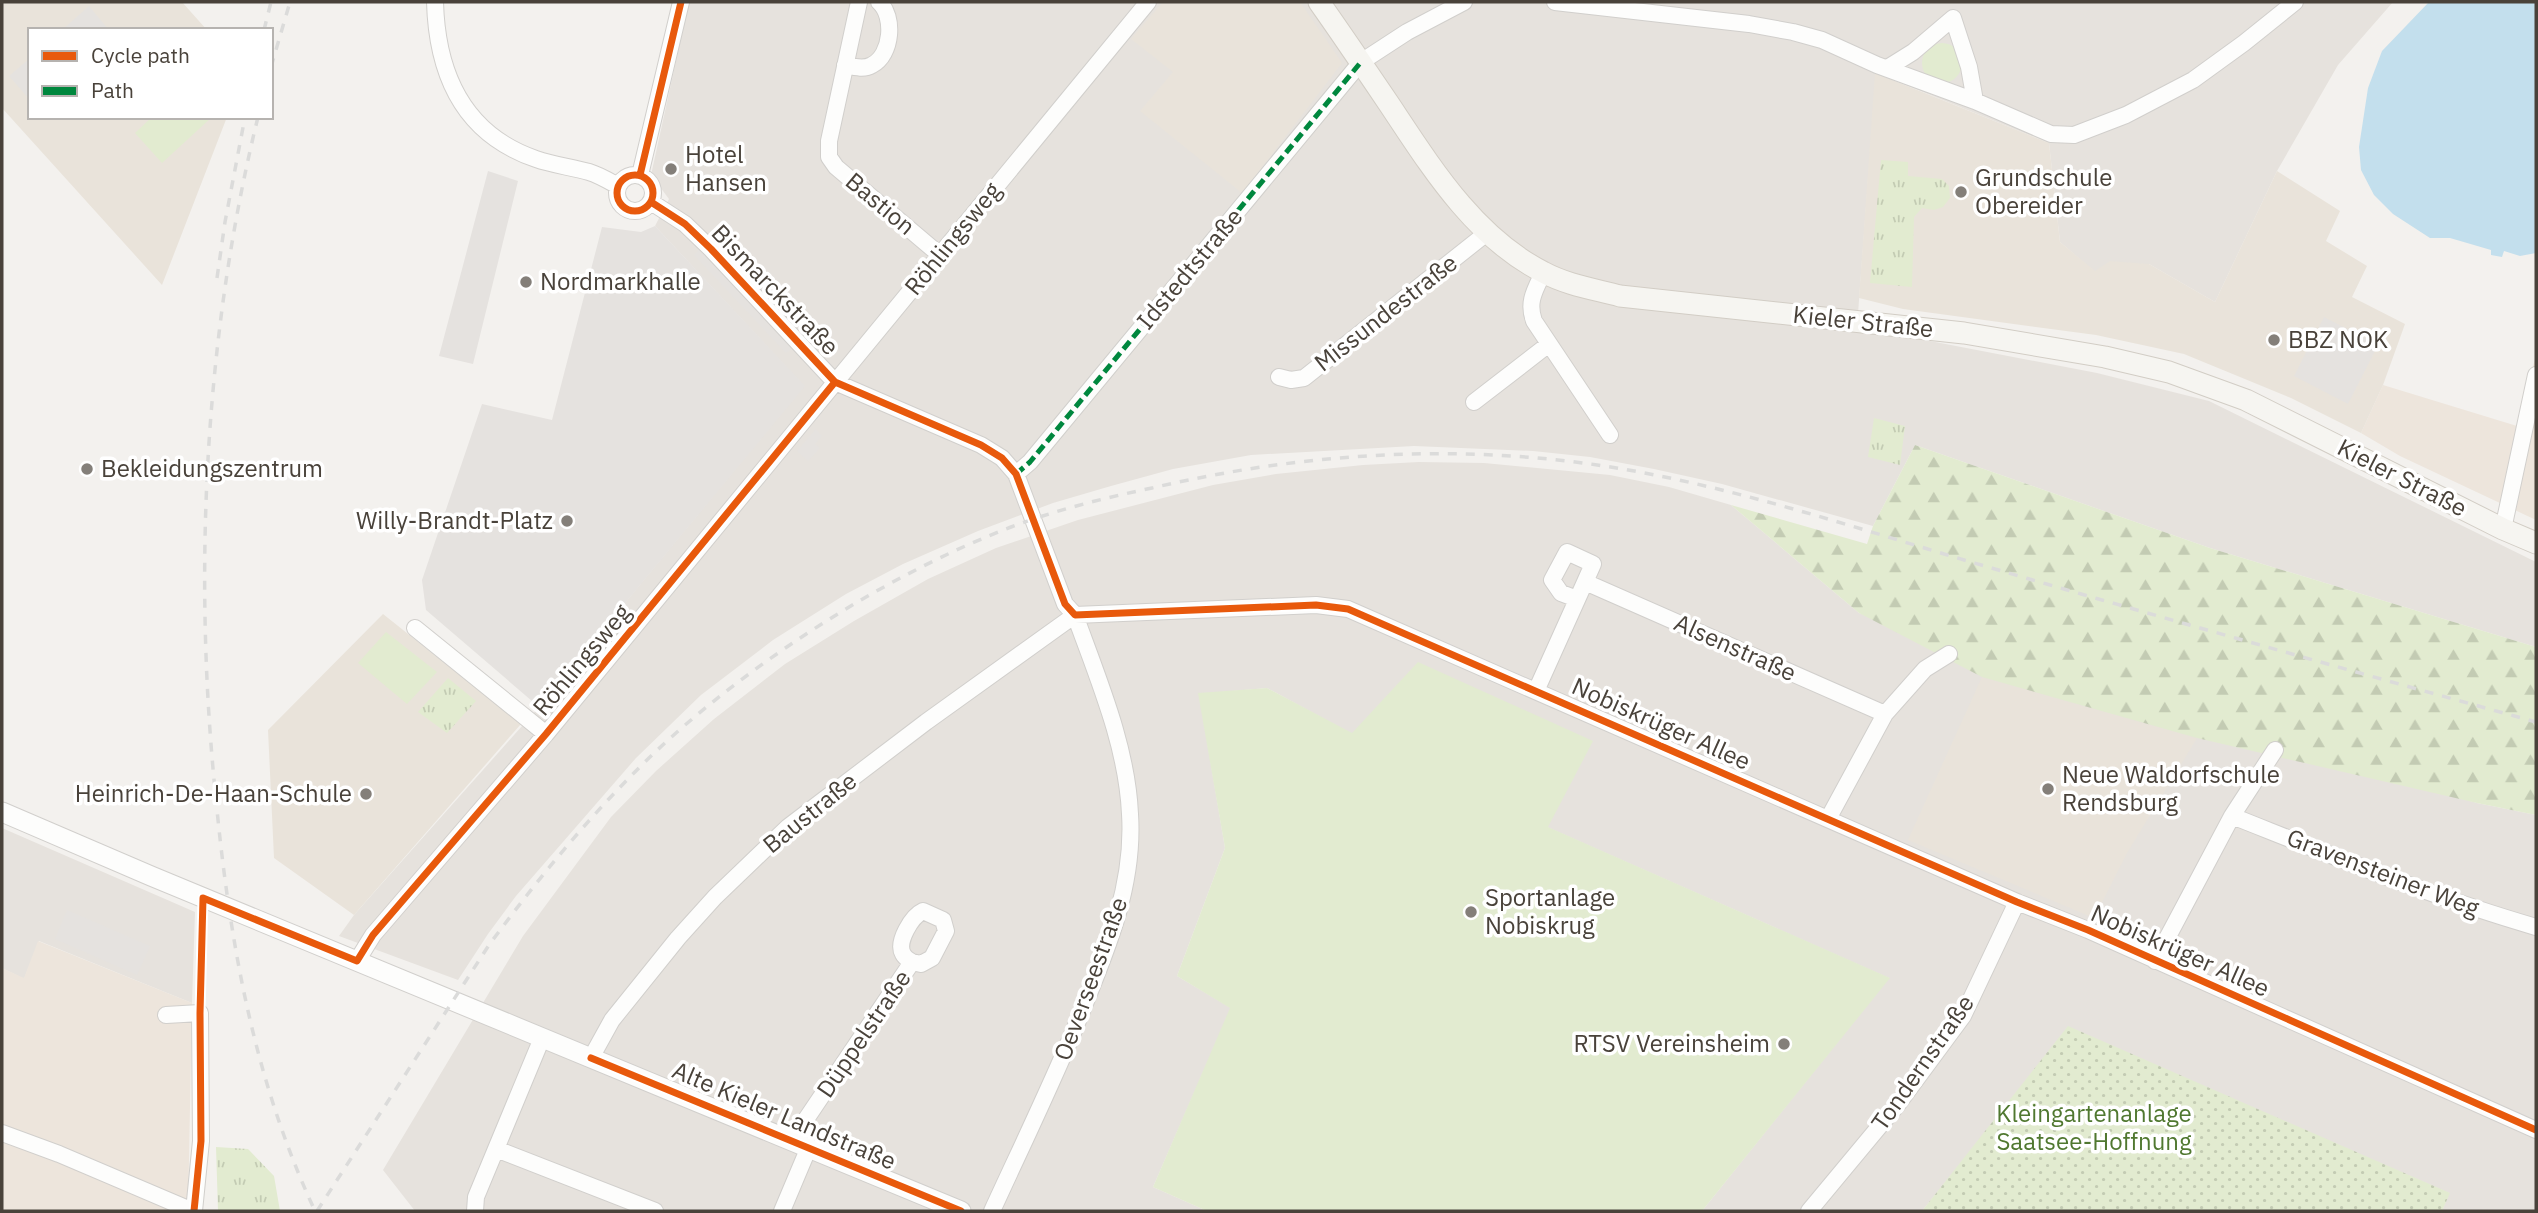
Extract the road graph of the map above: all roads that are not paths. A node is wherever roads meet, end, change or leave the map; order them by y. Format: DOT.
graph roads {
  1 [pos="435,2"];
  2 [pos="681,2"];
  3 [pos="859,2"];
  4 [pos="879,2"];
  5 [pos="1147,2"];
  6 [pos="1319,2"];
  7 [pos="1464,2"];
  8 [pos="1555,2"];
  9 [pos="2295,2"];
  10 [pos="1952,10"];
  11 [pos="1361,62"];
  12 [pos="845,65"];
  13 [pos="1889,67"];
  14 [pos="1975,101"];
  15 [pos="640,175"];
  16 [pos="618,186"];
  17 [pos="651,202"];
  18 [pos="1488,232"];
  19 [pos="940,255"];
  20 [pos="1543,273"];
  21 [pos="1549,344"];
  22 [pos="2536,375"];
  23 [pos="1279,377"];
  24 [pos="835,382"];
  25 [pos="1474,402"];
  26 [pos="1610,435"];
  27 [pos="1016,474"];
  28 [pos="2503,529"];
  29 [pos="2536,543"];
  30 [pos="1586,582"];
  31 [pos="1577,599"];
  32 [pos="1075,615"];
  33 [pos="415,628"];
  34 [pos="1949,654"];
  35 [pos="1536,691"];
  36 [pos="1885,714"];
  37 [pos="546,734"];
  38 [pos="2275,750"];
  39 [pos="2,812"];
  40 [pos="2232,816"];
  41 [pos="1828,818"];
  42 [pos="2017,902"];
  43 [pos="2536,927"];
  44 [pos="357,961"];
  45 [pos="2155,961"];
  46 [pos="912,962"];
  47 [pos="166,1015"];
  48 [pos="541,1038"];
  49 [pos="592,1058"];
  50 [pos="2536,1130"];
  51 [pos="2,1133"];
  52 [pos="800,1144"];
  53 [pos="496,1149"];
  54 [pos="193,1211"];
  55 [pos="475,1211"];
  56 [pos="654,1211"];
  57 [pos="782,1211"];
  58 [pos="961,1211"];
  59 [pos="992,1211"];
  60 [pos="1809,1211"];
  1 -- 16 [label="street"];
  2 -- 15 [label="street"];
  3 -- 12 [label="street, Bastion"];
  4 -- 12 [label="street"];
  5 -- 19 [label="street, Röhlingsweg"];
  6 -- 11 [label="main road, Kieler Straße"];
  7 -- 11 [label="street, Idstedtstraße"];
  8 -- 13 [label="street"];
  9 -- 14 [label="street"];
  10 -- 13 [label="street"];
  10 -- 14 [label="street"];
  11 -- 18 [label="main road, Kieler Straße"];
  11 -- 27 [label="street, Idstedtstraße"];
  12 -- 19 [label="street, Bastion"];
  13 -- 14 [label="street"];
  15 -- 16 [label="street"];
  15 -- 17 [label="street"];
  16 -- 17 [label="street"];
  17 -- 24 [label="street, Bismarckstraße"];
  18 -- 20 [label="main road, Kieler Straße"];
  18 -- 23 [label="street, Missundestraße"];
  19 -- 24 [label="street, Röhlingsweg"];
  20 -- 21 [label="street"];
  20 -- 28 [label="main road, Kieler Straße"];
  21 -- 25 [label="street"];
  21 -- 26 [label="street"];
  22 -- 28 [label="street"];
  24 -- 27 [label="street"];
  24 -- 37 [label="street, Röhlingsweg"];
  27 -- 32 [label="street"];
  28 -- 29 [label="main road, Kieler Straße"];
  30 -- 31 [label="street"];
  30 -- 31 [label="street"];
  30 -- 36 [label="street, Alsenstraße"];
  31 -- 35 [label="street"];
  32 -- 35 [label="street, Nobiskrüger Allee"];
  32 -- 49 [label="street, Baustraße"];
  32 -- 59 [label="street, Oeverseestraße"];
  33 -- 37 [label="street"];
  34 -- 36 [label="street"];
  35 -- 41 [label="street, Nobiskrüger Allee"];
  36 -- 41 [label="street"];
  37 -- 44 [label="street, Röhlingsweg"];
  38 -- 40 [label="street"];
  39 -- 44 [label="street, Alte Kieler Landstraße"];
  40 -- 43 [label="street, Gravensteiner Weg"];
  40 -- 45 [label="street"];
  41 -- 42 [label="street, Nobiskrüger Allee"];
  42 -- 45 [label="street, Nobiskrüger Allee"];
  42 -- 60 [label="street, Tondernstraße"];
  44 -- 48 [label="street, Alte Kieler Landstraße"];
  45 -- 50 [label="street, Nobiskrüger Allee"];
  46 -- 52 [label="street, Düppelstraße"];
  47 -- 54 [label="street"];
  48 -- 49 [label="street, Alte Kieler Landstraße"];
  48 -- 53 [label="street"];
  49 -- 52 [label="street, Alte Kieler Landstraße"];
  51 -- 54 [label="street"];
  52 -- 57 [label="street, Düppelstraße"];
  52 -- 58 [label="street, Alte Kieler Landstraße"];
  53 -- 55 [label="street"];
  53 -- 56 [label="street"];
}
